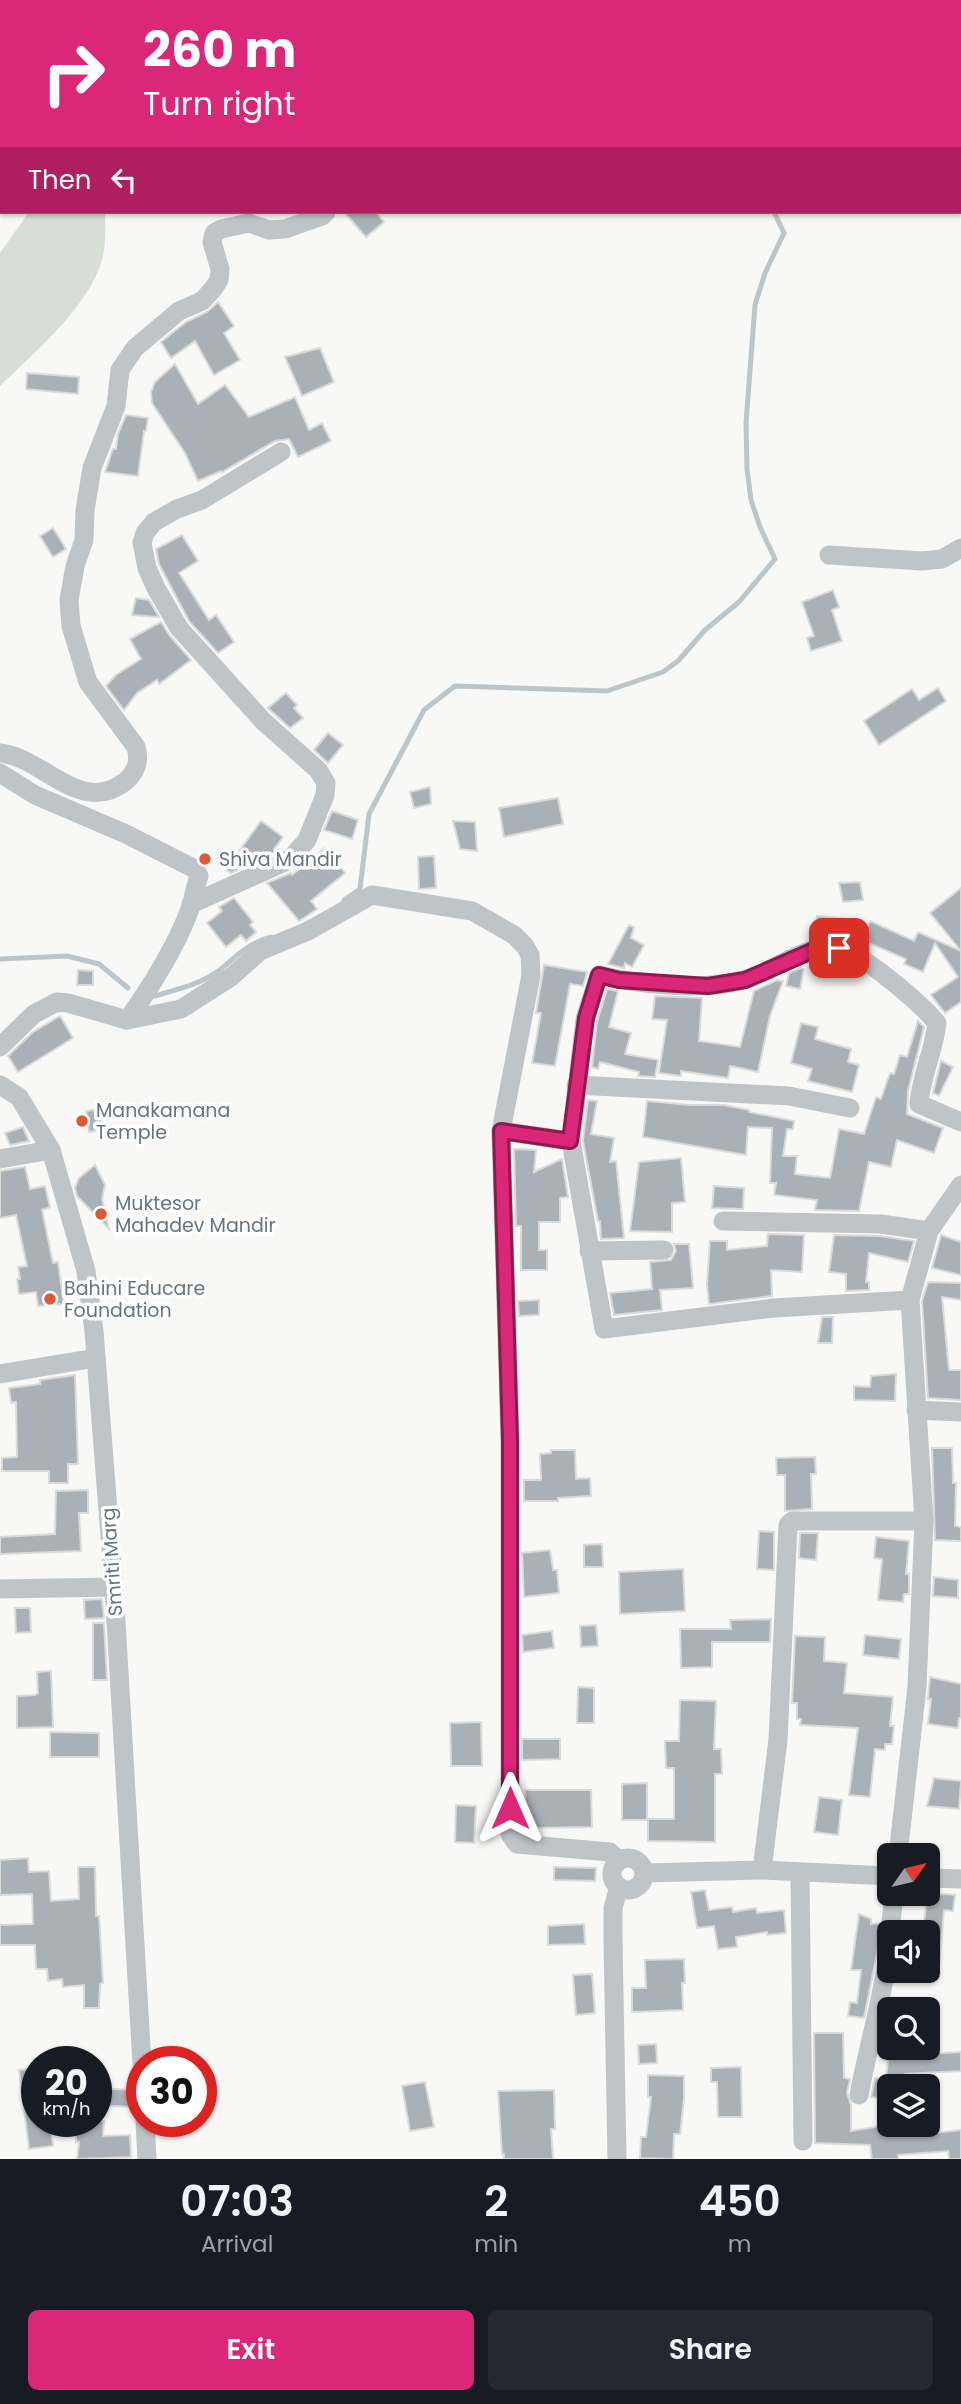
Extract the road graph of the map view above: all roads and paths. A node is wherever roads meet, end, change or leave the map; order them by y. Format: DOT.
graph roads {
  1 [pos="324,214"];
  2 [pos="281,453"];
  3 [pos="961,548"];
  4 [pos="829,555"];
  5 [pos="0,753"];
  6 [pos="0,773"];
  7 [pos="191,904"];
  8 [pos="127,1020"];
  9 [pos="0,1047"];
  10 [pos="0,1085"];
  11 [pos="576,1085"];
  12 [pos="850,1108"];
  13 [pos="961,1122"];
  14 [pos="501,1131"];
  15 [pos="570,1141"];
  16 [pos="51,1150"];
  17 [pos="0,1159"];
  18 [pos="960,1187"];
  19 [pos="723,1221"];
  20 [pos="929,1231"];
  21 [pos="664,1250"];
  22 [pos="589,1251"];
  23 [pos="910,1300"];
  24 [pos="96,1358"];
  25 [pos="0,1374"];
  26 [pos="916,1410"];
  27 [pos="961,1412"];
  28 [pos="924,1521"];
  29 [pos="114,1587"];
  30 [pos="0,1589"];
  31 [pos="899,1843"];
  32 [pos="618,1861"];
  33 [pos="762,1870"];
  34 [pos="800,1872"];
  35 [pos="644,1873"];
  36 [pos="877,1875"];
  37 [pos="940,1878"];
  38 [pos="961,1879"];
  39 [pos="619,1887"];
  40 [pos="885,1983"];
  41 [pos="141,2046"];
  42 [pos="859,2095"];
  43 [pos="144,2137"];
  44 [pos="803,2141"];
  45 [pos="143,2158"];
  46 [pos="617,2159"];
  1 -- 5 [label="street"];
  2 -- 7 [label="street"];
  3 -- 4 [label="street"];
  6 -- 7 [label="street"];
  7 -- 8 [label="street"];
  8 -- 9 [label="street"];
  8 -- 14 [label="street"];
  10 -- 16 [label="street, Smriti Marg"];
  11 -- 12 [label="street"];
  11 -- 13 [label="street"];
  11 -- 15 [label="street"];
  14 -- 15 [label="street"];
  14 -- 32 [label="street"];
  15 -- 22 [label="street"];
  16 -- 17 [label="street"];
  16 -- 24 [label="street, Smriti Marg"];
  18 -- 20 [label="street"];
  19 -- 20 [label="street"];
  20 -- 23 [label="street"];
  21 -- 22 [label="street"];
  22 -- 23 [label="street"];
  23 -- 26 [label="street"];
  24 -- 25 [label="street"];
  24 -- 29 [label="street, Smriti Marg"];
  26 -- 27 [label="street"];
  26 -- 28 [label="street"];
  28 -- 31 [label="street"];
  28 -- 33 [label="street"];
  29 -- 30 [label="street"];
  29 -- 41 [label="street, Smriti Marg"];
  32 -- 35 [label="street"];
  32 -- 39 [label="street"];
  33 -- 34 [label="street"];
  33 -- 35 [label="street"];
  34 -- 36 [label="street"];
  34 -- 44 [label="street"];
  35 -- 39 [label="street"];
  37 -- 38 [label="street"];
  39 -- 46 [label="street"];
  40 -- 42 [label="street"];
  43 -- 45 [label="street"];
}
